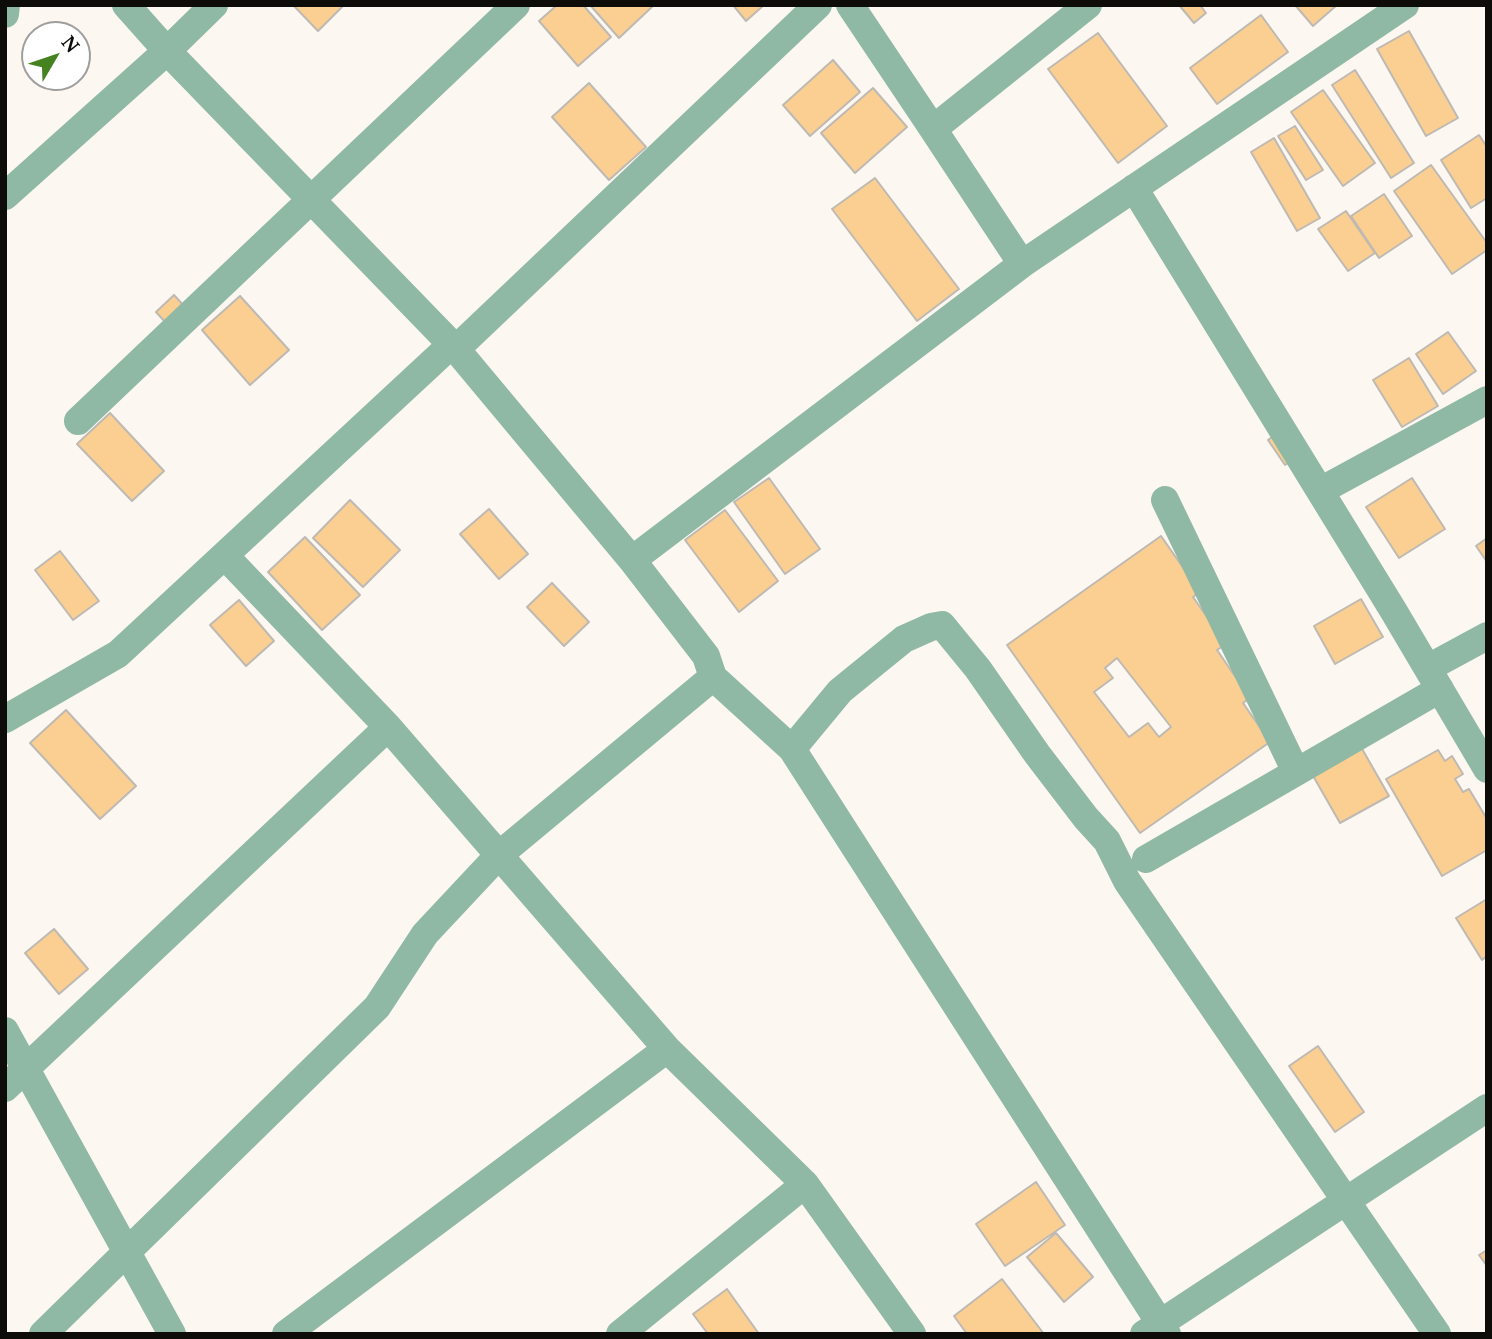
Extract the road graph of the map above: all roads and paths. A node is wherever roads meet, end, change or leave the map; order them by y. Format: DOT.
graph roads {
  1 [pos="6,5"];
  2 [pos="125,5"];
  3 [pos="214,5"];
  4 [pos="516,5"];
  5 [pos="818,5"];
  6 [pos="850,5"];
  7 [pos="1087,5"];
  8 [pos="1405,5"];
  9 [pos="5,14"];
  10 [pos="167,51"];
  11 [pos="933,129"];
  12 [pos="1135,188"];
  13 [pos="5,196"];
  14 [pos="311,198"];
  15 [pos="1022,264"];
  16 [pos="454,346"];
  17 [pos="1487,400"];
  18 [pos="78,421"];
  19 [pos="1321,491"];
  20 [pos="1165,500"];
  21 [pos="225,556"];
  22 [pos="632,560"];
  23 [pos="1487,636"];
  24 [pos="713,677"];
  25 [pos="1434,678"];
  26 [pos="5,719"];
  27 [pos="388,727"];
  28 [pos="793,749"];
  29 [pos="1487,769"];
  30 [pos="1296,772"];
  31 [pos="499,855"];
  32 [pos="1146,859"];
  33 [pos="5,1031"];
  34 [pos="667,1049"];
  35 [pos="26,1069"];
  36 [pos="5,1088"];
  37 [pos="1487,1108"];
  38 [pos="805,1184"];
  39 [pos="1346,1200"];
  40 [pos="127,1254"];
  41 [pos="1157,1330"];
  42 [pos="43,1334"];
  43 [pos="172,1334"];
  44 [pos="286,1334"];
  45 [pos="620,1334"];
  46 [pos="912,1334"];
  47 [pos="1437,1334"];
  1 -- 9 [label="street"];
  2 -- 10 [label="street"];
  3 -- 10 [label="street"];
  4 -- 14 [label="street"];
  5 -- 16 [label="street"];
  6 -- 11 [label="street"];
  7 -- 11 [label="street"];
  8 -- 12 [label="street"];
  10 -- 13 [label="street"];
  10 -- 14 [label="street"];
  11 -- 15 [label="street"];
  12 -- 15 [label="street"];
  12 -- 19 [label="street"];
  14 -- 16 [label="street"];
  14 -- 18 [label="street"];
  15 -- 22 [label="street"];
  16 -- 21 [label="street"];
  16 -- 22 [label="street"];
  17 -- 19 [label="street"];
  19 -- 25 [label="street"];
  20 -- 30 [label="street"];
  21 -- 26 [label="street"];
  21 -- 27 [label="street"];
  22 -- 24 [label="street"];
  23 -- 25 [label="street"];
  24 -- 28 [label="street"];
  24 -- 31 [label="street"];
  25 -- 29 [label="street"];
  25 -- 30 [label="street"];
  27 -- 31 [label="street"];
  27 -- 35 [label="street"];
  28 -- 39 [label="street"];
  28 -- 41 [label="street"];
  30 -- 32 [label="street"];
  31 -- 34 [label="street"];
  31 -- 40 [label="street"];
  33 -- 35 [label="street"];
  34 -- 38 [label="street"];
  34 -- 44 [label="street"];
  35 -- 36 [label="street"];
  35 -- 40 [label="street"];
  37 -- 39 [label="street"];
  38 -- 45 [label="street"];
  38 -- 46 [label="street"];
  39 -- 41 [label="street"];
  39 -- 47 [label="street"];
  40 -- 42 [label="street"];
  40 -- 43 [label="street"];
}
